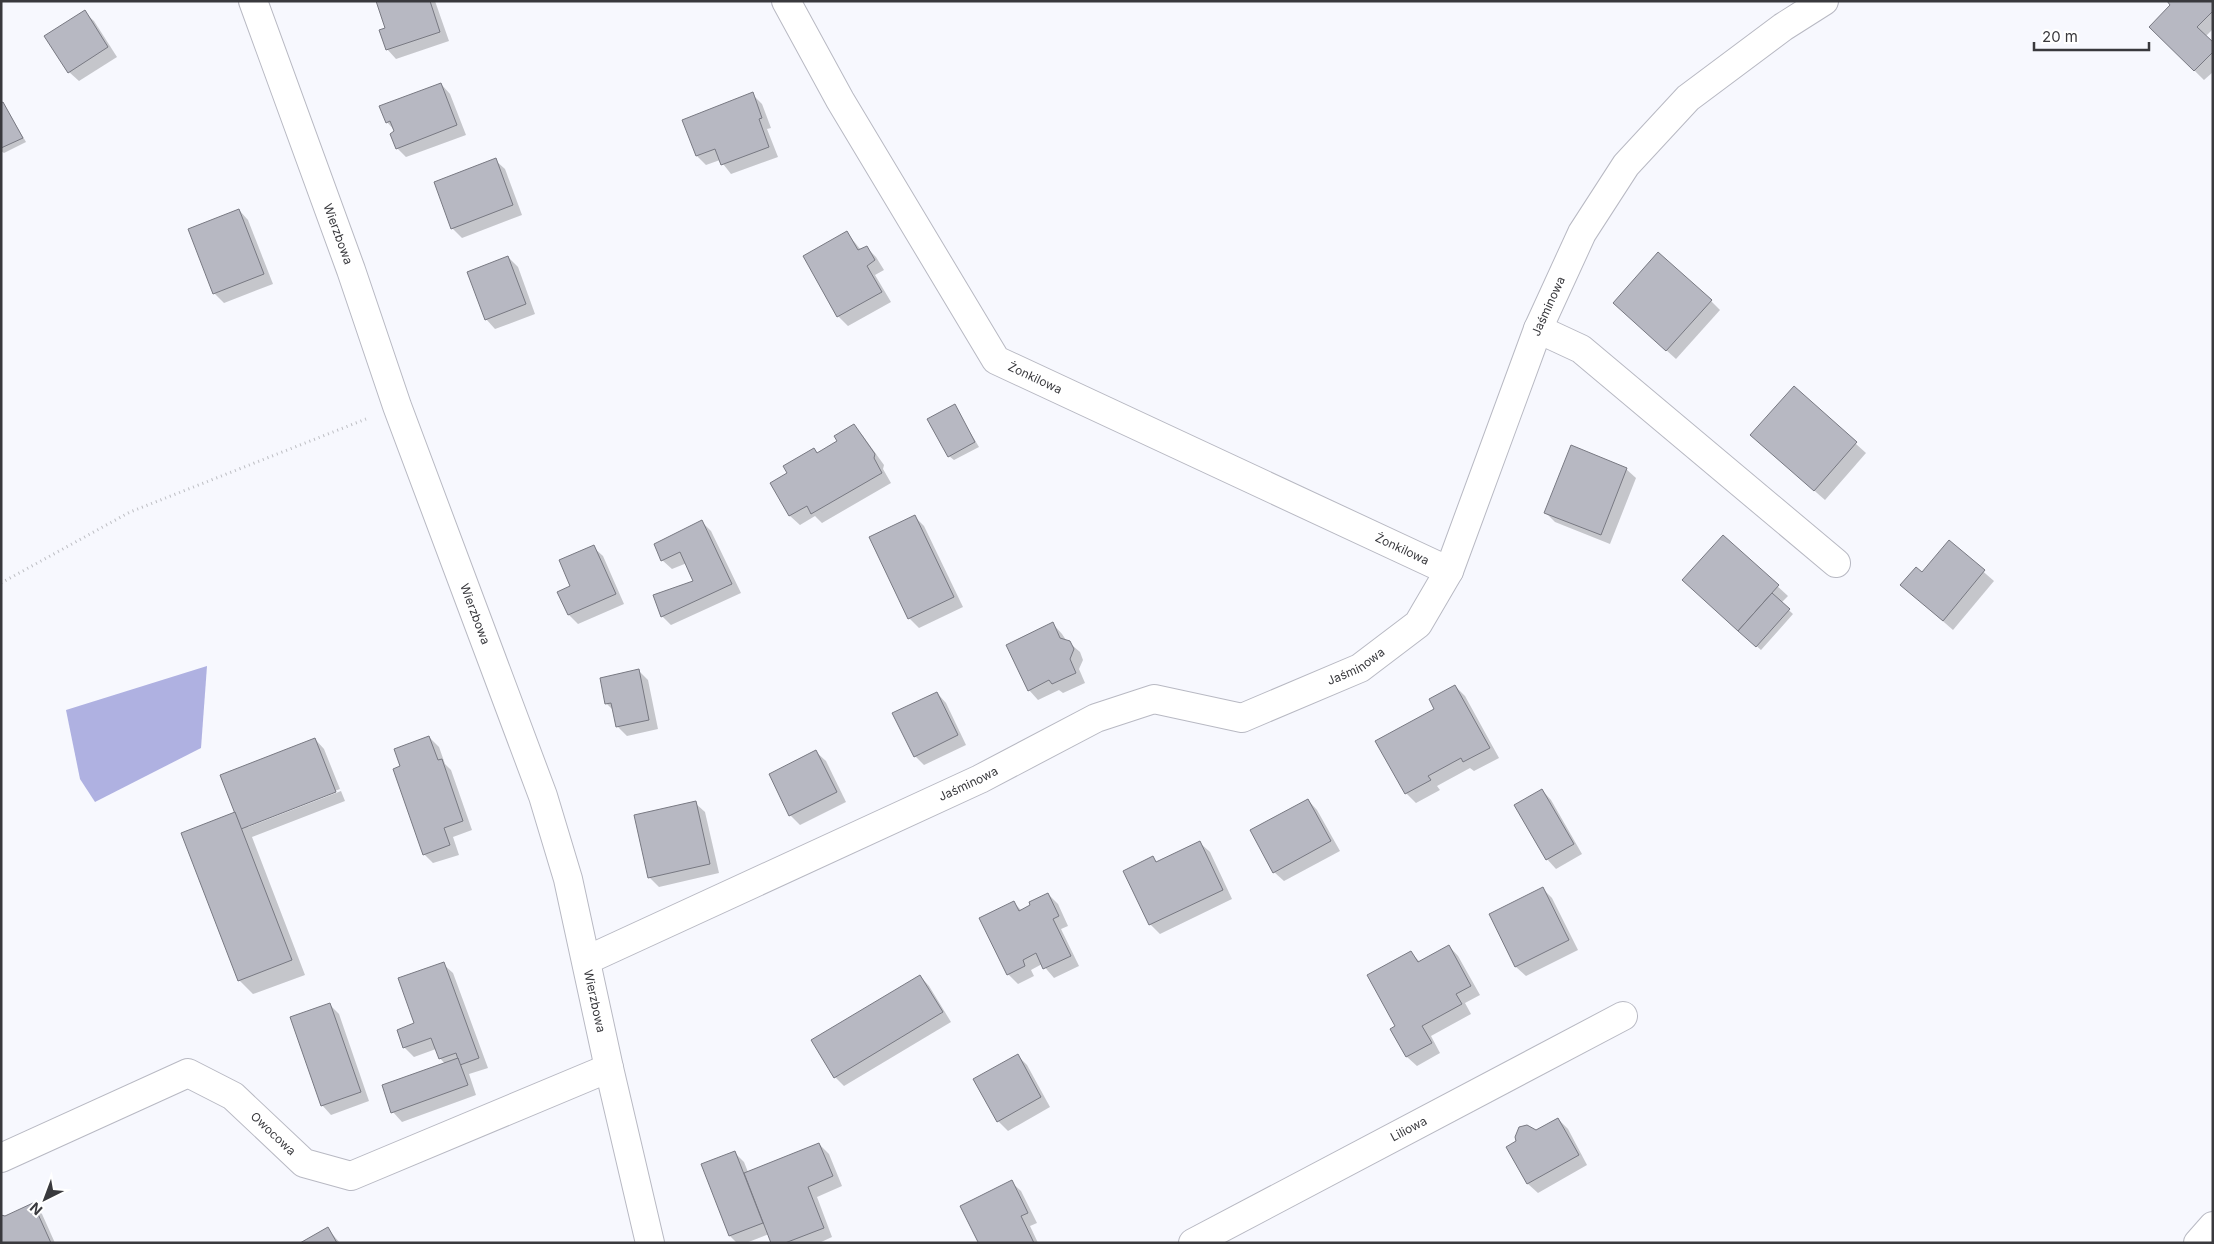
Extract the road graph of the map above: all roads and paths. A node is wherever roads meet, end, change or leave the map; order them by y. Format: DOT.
graph roads {
  1 [pos="253,1"];
  2 [pos="786,1"];
  3 [pos="1824,1"];
  4 [pos="1538,329"];
  5 [pos="397,406"];
  6 [pos="1836,563"];
  7 [pos="1449,571"];
  8 [pos="1,583"];
  9 [pos="587,960"];
  10 [pos="1623,1016"];
  11 [pos="609,1068"];
  12 [pos="1,1158"];
  13 [pos="2213,1226"];
  14 [pos="650,1243"];
  15 [pos="1193,1243"];
  16 [pos="2198,1243"];
  1 -- 5 [label="street, Wierzbowa"];
  2 -- 7 [label="street, Żonkilowa"];
  3 -- 4 [label="street, Jaśminowa"];
  4 -- 6 [label="street"];
  4 -- 7 [label="street, Jaśminowa"];
  5 -- 8 [label="path"];
  5 -- 9 [label="street, Wierzbowa"];
  7 -- 9 [label="street, Jaśminowa"];
  9 -- 11 [label="street, Wierzbowa"];
  10 -- 15 [label="street, Liliowa"];
  11 -- 12 [label="street, Owocowa"];
  11 -- 14 [label="street, Wierzbowa"];
  13 -- 16 [label="street"];
}
